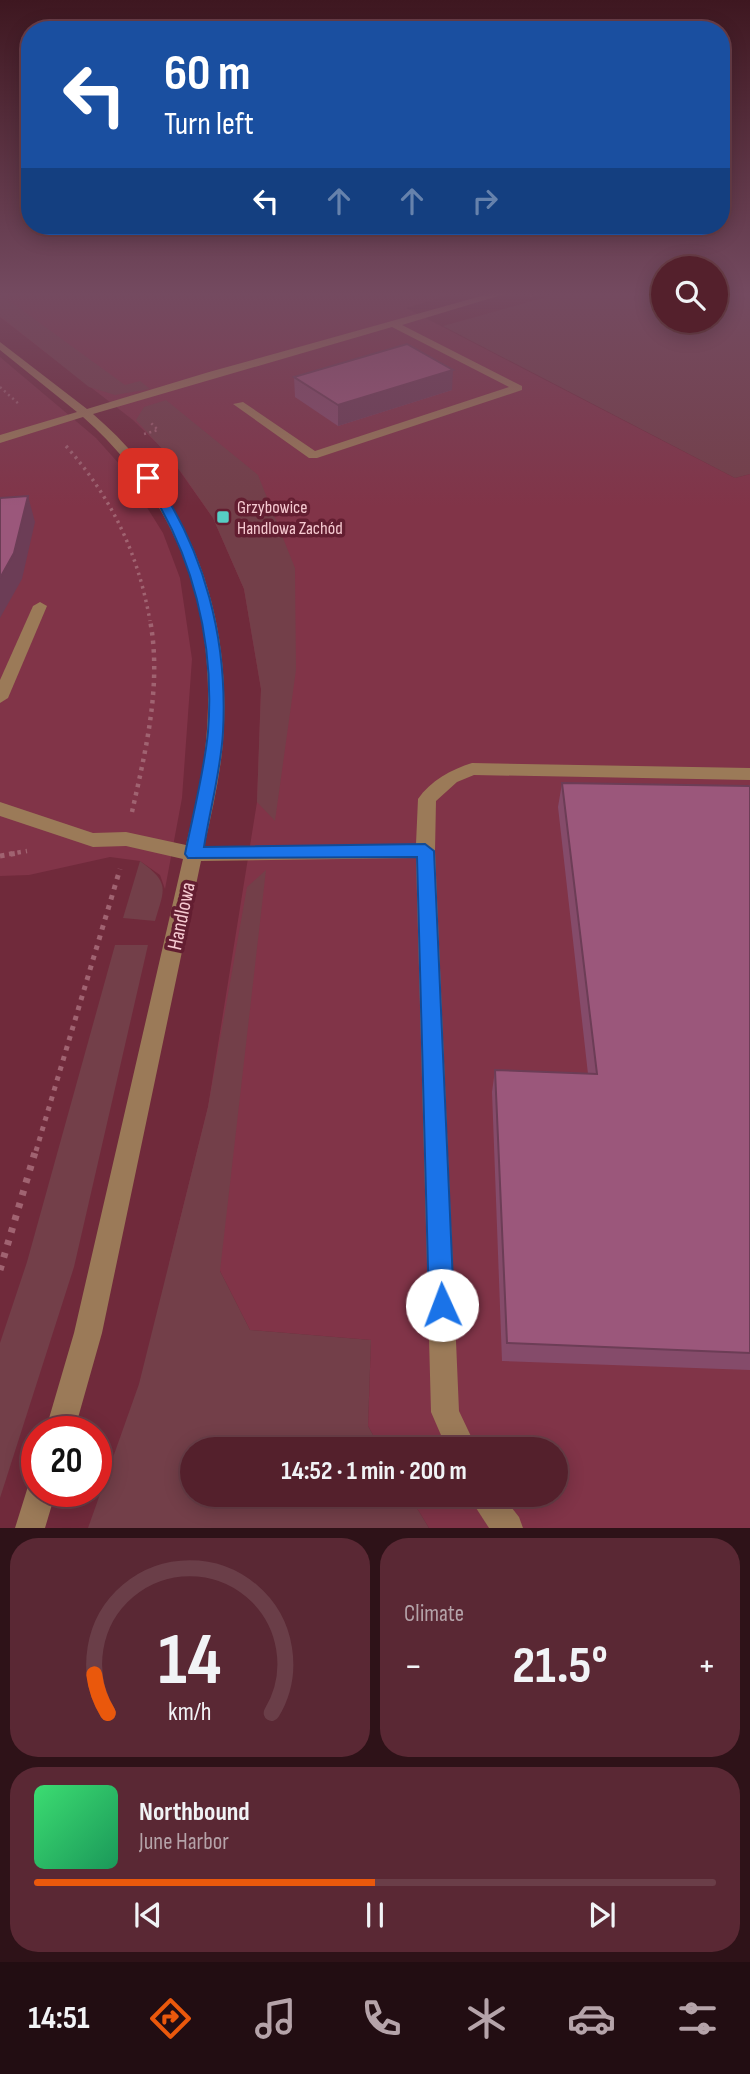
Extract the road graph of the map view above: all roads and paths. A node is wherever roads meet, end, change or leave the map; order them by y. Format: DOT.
graph roads {
  1 [pos="23,364"];
  2 [pos="248,364"];
  3 [pos="472,364"];
  4 [pos="239,404"];
  5 [pos="85,415"];
  6 [pos="0,439"];
  7 [pos="40,606"];
  8 [pos="0,698"];
  9 [pos="750,774"];
  10 [pos="0,809"];
  11 [pos="425,851"];
  12 [pos="194,854"];
  13 [pos="64,1416"];
  14 [pos="456,1437"];
  15 [pos="36,1507"];
  16 [pos="492,1507"];
  17 [pos="30,1528"];
  18 [pos="508,1528"];
  1 -- 5 [label="street, Handlowa"];
  2 -- 5 [label="street"];
  3 -- 4 [label="street"];
  5 -- 6 [label="street"];
  5 -- 12 [label="street, Handlowa"];
  7 -- 8 [label="street"];
  9 -- 11 [label="street"];
  10 -- 12 [label="street"];
  11 -- 12 [label="street"];
  11 -- 14 [label="street"];
  12 -- 13 [label="street, Handlowa"];
  15 -- 17 [label="street"];
  16 -- 18 [label="street"];
}
